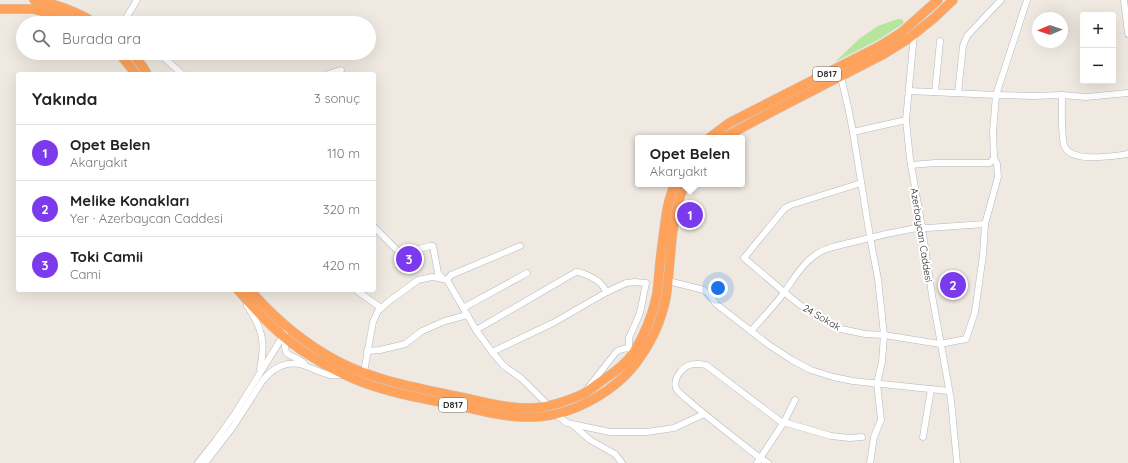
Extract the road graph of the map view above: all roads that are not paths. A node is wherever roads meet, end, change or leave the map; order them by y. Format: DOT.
graph roads {
  1 [pos="34,0"];
  2 [pos="137,0"];
  3 [pos="938,0"];
  4 [pos="952,0"];
  5 [pos="1001,0"];
  6 [pos="1027,0"];
  7 [pos="1125,0"];
  8 [pos="0,9"];
  9 [pos="60,16"];
  10 [pos="83,16"];
  11 [pos="127,16"];
  12 [pos="1128,33"];
  13 [pos="914,34"];
  14 [pos="940,41"];
  15 [pos="125,60"];
  16 [pos="138,60"];
  17 [pos="166,60"];
  18 [pos="340,70"];
  19 [pos="134,72"];
  20 [pos="146,72"];
  21 [pos="180,72"];
  22 [pos="334,72"];
  23 [pos="841,77"];
  24 [pos="909,91"];
  25 [pos="936,92"];
  26 [pos="1128,93"];
  27 [pos="958,94"];
  28 [pos="996,95"];
  29 [pos="1062,95"];
  30 [pos="906,120"];
  31 [pos="853,132"];
  32 [pos="713,135"];
  33 [pos="729,135"];
  34 [pos="1128,154"];
  35 [pos="994,158"];
  36 [pos="911,165"];
  37 [pos="861,183"];
  38 [pos="674,187"];
  39 [pos="684,187"];
  40 [pos="985,224"];
  41 [pos="922,227"];
  42 [pos="376,229"];
  43 [pos="870,237"];
  44 [pos="520,246"];
  45 [pos="527,272"];
  46 [pos="445,280"];
  47 [pos="668,281"];
  48 [pos="240,292"];
  49 [pos="252,292"];
  50 [pos="359,292"];
  51 [pos="607,292"];
  52 [pos="784,292"];
  53 [pos="247,301"];
  54 [pos="381,308"];
  55 [pos="463,308"];
  56 [pos="467,315"];
  57 [pos="476,330"];
  58 [pos="751,331"];
  59 [pos="286,334"];
  60 [pos="884,335"];
  61 [pos="940,344"];
  62 [pos="368,351"];
  63 [pos="492,352"];
  64 [pos="634,353"];
  65 [pos="306,366"];
  66 [pos="259,372"];
  67 [pos="364,372"];
  68 [pos="347,376"];
  69 [pos="877,383"];
  70 [pos="931,389"];
  71 [pos="949,391"];
  72 [pos="583,394"];
  73 [pos="795,400"];
  74 [pos="549,406"];
  75 [pos="555,414"];
  76 [pos="704,414"];
  77 [pos="784,422"];
  78 [pos="573,424"];
  79 [pos="862,437"];
  80 [pos="923,437"];
  81 [pos="759,461"];
  82 [pos="198,463"];
  83 [pos="205,463"];
  84 [pos="622,463"];
  85 [pos="768,463"];
  86 [pos="870,463"];
  87 [pos="957,463"];
  1 -- 10 [label="highway"];
  2 -- 11 [label="street"];
  3 -- 32 [label="highway, D817"];
  4 -- 13 [label="highway, D817"];
  5 -- 27 [label="street"];
  6 -- 28 [label="street"];
  7 -- 12 [label="street"];
  8 -- 9 [label="highway"];
  13 -- 23 [label="highway, D817"];
  13 -- 24 [label="street, Azerbaycan Caddesi"];
  14 -- 25 [label="street"];
  15 -- 19 [label="highway"];
  16 -- 20 [label="highway"];
  17 -- 21 [label="street"];
  18 -- 22 [label="street"];
  23 -- 31 [label="street"];
  23 -- 33 [label="highway, D817"];
  24 -- 25 [label="street"];
  24 -- 30 [label="street, Azerbaycan Caddesi"];
  25 -- 27 [label="street"];
  26 -- 29 [label="street"];
  27 -- 28 [label="street"];
  28 -- 29 [label="street"];
  28 -- 35 [label="street"];
  29 -- 34 [label="street"];
  30 -- 31 [label="street"];
  30 -- 36 [label="street, Azerbaycan Caddesi"];
  31 -- 37 [label="street"];
  35 -- 36 [label="street"];
  35 -- 40 [label="street"];
  36 -- 41 [label="street, Azerbaycan Caddesi"];
  37 -- 43 [label="street"];
  37 -- 52 [label="street, 24 Sokak"];
  38 -- 64 [label="highway, D817"];
  39 -- 47 [label="highway, D817"];
  40 -- 41 [label="street"];
  40 -- 61 [label="street"];
  41 -- 43 [label="street"];
  41 -- 61 [label="street, Azerbaycan Caddesi"];
  42 -- 46 [label="street"];
  43 -- 52 [label="street"];
  43 -- 60 [label="street"];
  44 -- 46 [label="street"];
  45 -- 55 [label="street"];
  46 -- 54 [label="street"];
  46 -- 55 [label="street"];
  47 -- 58 [label="street"];
  47 -- 64 [label="highway, D817"];
  48 -- 53 [label="highway, D817"];
  49 -- 59 [label="highway, D817"];
  50 -- 54 [label="street"];
  51 -- 57 [label="street"];
  51 -- 63 [label="street"];
  51 -- 64 [label="street"];
  52 -- 58 [label="street"];
  52 -- 60 [label="street, 24 Sokak"];
  53 -- 59 [label="highway, D817"];
  53 -- 66 [label="street"];
  54 -- 62 [label="street"];
  55 -- 56 [label="street"];
  56 -- 57 [label="street"];
  56 -- 62 [label="street"];
  57 -- 63 [label="street"];
  58 -- 69 [label="street"];
  59 -- 65 [label="street"];
  59 -- 66 [label="street"];
  59 -- 67 [label="highway, D817"];
  59 -- 68 [label="highway, D817"];
  60 -- 61 [label="street, 24 Sokak"];
  60 -- 69 [label="street"];
  61 -- 71 [label="street, Azerbaycan Caddesi"];
  62 -- 67 [label="street"];
  63 -- 74 [label="street"];
  64 -- 72 [label="highway, D817"];
  64 -- 72 [label="street"];
  64 -- 75 [label="highway, D817"];
  65 -- 68 [label="street"];
  65 -- 83 [label="street"];
  66 -- 82 [label="street"];
  67 -- 74 [label="highway, D817"];
  68 -- 75 [label="highway, D817"];
  69 -- 70 [label="street"];
  69 -- 86 [label="street"];
  70 -- 71 [label="street"];
  70 -- 80 [label="street"];
  71 -- 87 [label="street, Azerbaycan Caddesi"];
  72 -- 74 [label="highway, D817"];
  73 -- 77 [label="street"];
  75 -- 78 [label="street"];
  76 -- 77 [label="street"];
  76 -- 78 [label="street"];
  76 -- 81 [label="street"];
  77 -- 79 [label="street"];
  77 -- 81 [label="street"];
  78 -- 84 [label="street"];
  81 -- 85 [label="street"];
}
